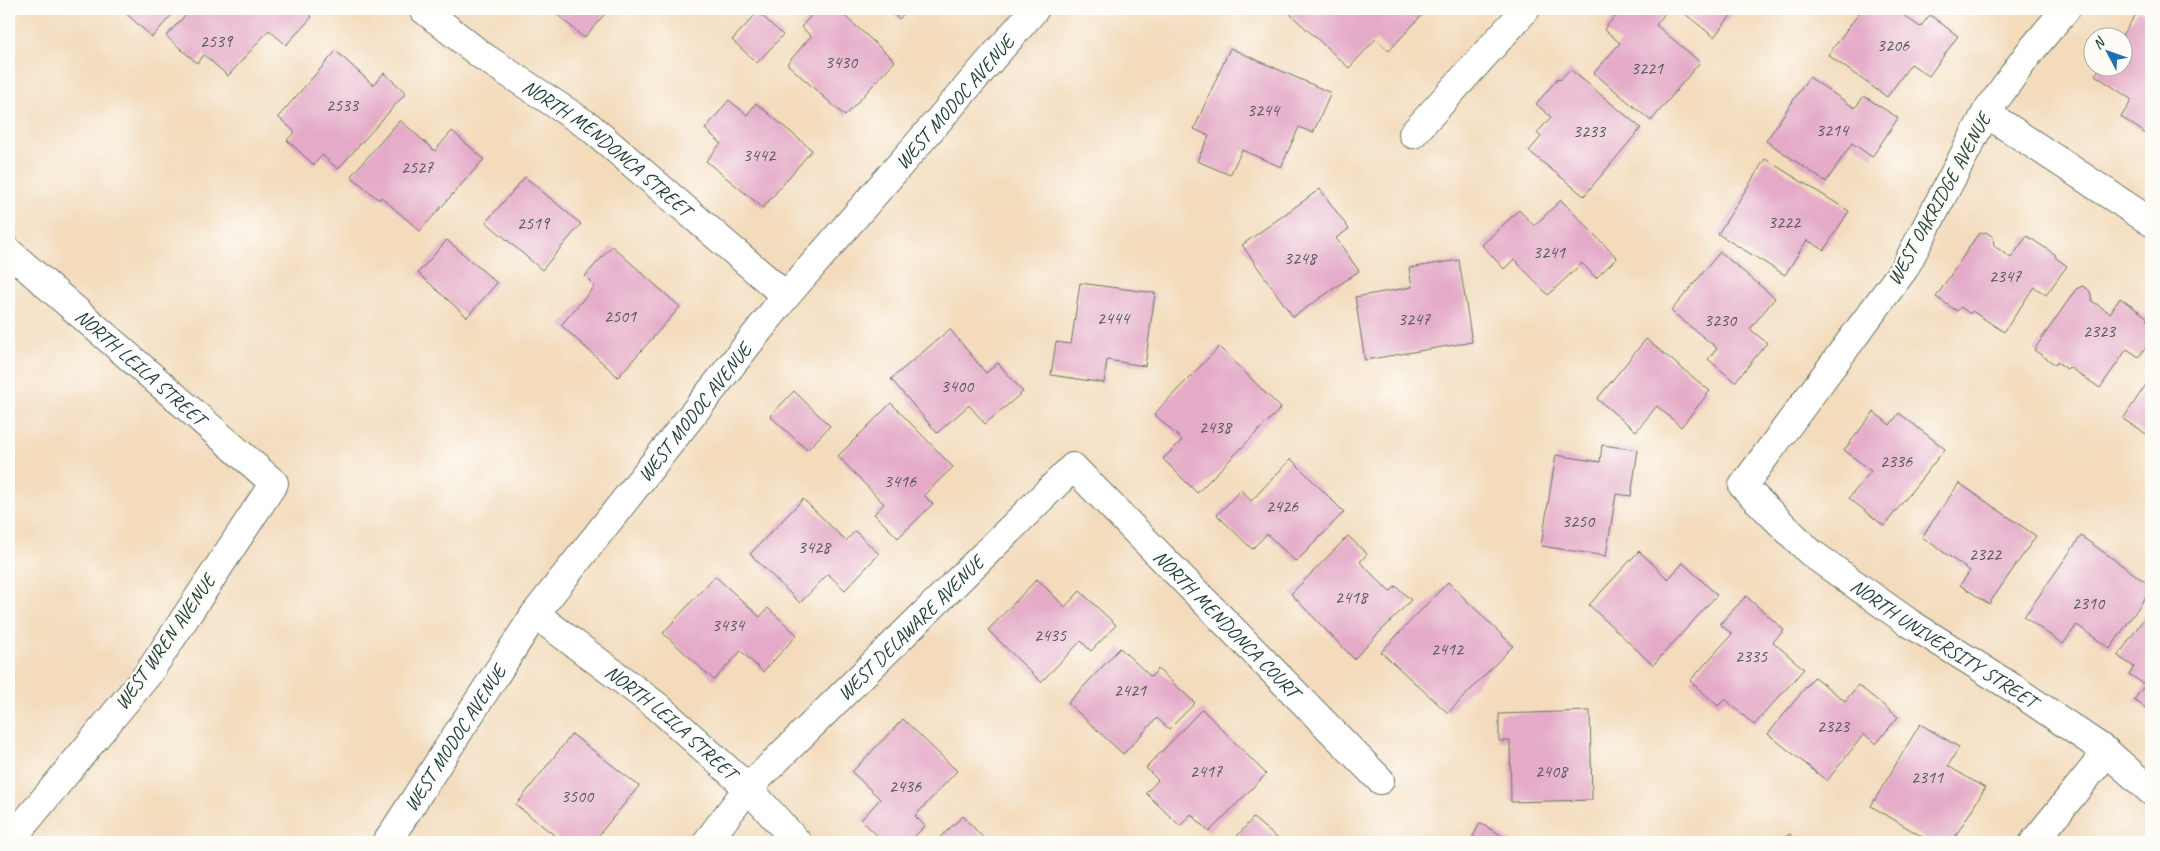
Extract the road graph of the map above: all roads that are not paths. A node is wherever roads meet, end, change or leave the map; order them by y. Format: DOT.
graph roads {
  1 [pos="423,9"];
  2 [pos="1035,9"];
  3 [pos="1526,9"];
  4 [pos="2066,9"];
  5 [pos="1986,114"];
  6 [pos="1413,134"];
  7 [pos="2151,222"];
  8 [pos="9,252"];
  9 [pos="786,296"];
  10 [pos="1073,467"];
  11 [pos="274,482"];
  12 [pos="1743,486"];
  13 [pos="535,614"];
  14 [pos="2107,752"];
  15 [pos="1380,780"];
  16 [pos="748,788"];
  17 [pos="2151,791"];
  18 [pos="9,842"];
  19 [pos="387,842"];
  20 [pos="707,842"];
  21 [pos="797,842"];
  22 [pos="2034,842"];
  1 -- 9 [label="street, NORTH MENDONCA STREET"];
  2 -- 9 [label="street, WEST MODOC AVENUE"];
  3 -- 6 [label="street"];
  4 -- 5 [label="street, WEST OAKRIDGE AVENUE"];
  5 -- 7 [label="street"];
  5 -- 12 [label="street, WEST OAKRIDGE AVENUE"];
  8 -- 11 [label="street, NORTH LEILA STREET"];
  9 -- 13 [label="street, WEST MODOC AVENUE"];
  10 -- 15 [label="street, NORTH MENDONCA COURT"];
  10 -- 16 [label="street, WEST DELAWARE AVENUE"];
  11 -- 18 [label="street, WEST WREN AVENUE"];
  12 -- 14 [label="street, NORTH UNIVERSITY STREET"];
  13 -- 16 [label="street, NORTH LEILA STREET"];
  13 -- 19 [label="street, WEST MODOC AVENUE"];
  14 -- 17 [label="street, NORTH UNIVERSITY STREET"];
  14 -- 22 [label="street"];
  16 -- 20 [label="street, WEST DELAWARE AVENUE"];
  16 -- 21 [label="street, NORTH LEILA STREET"];
}
